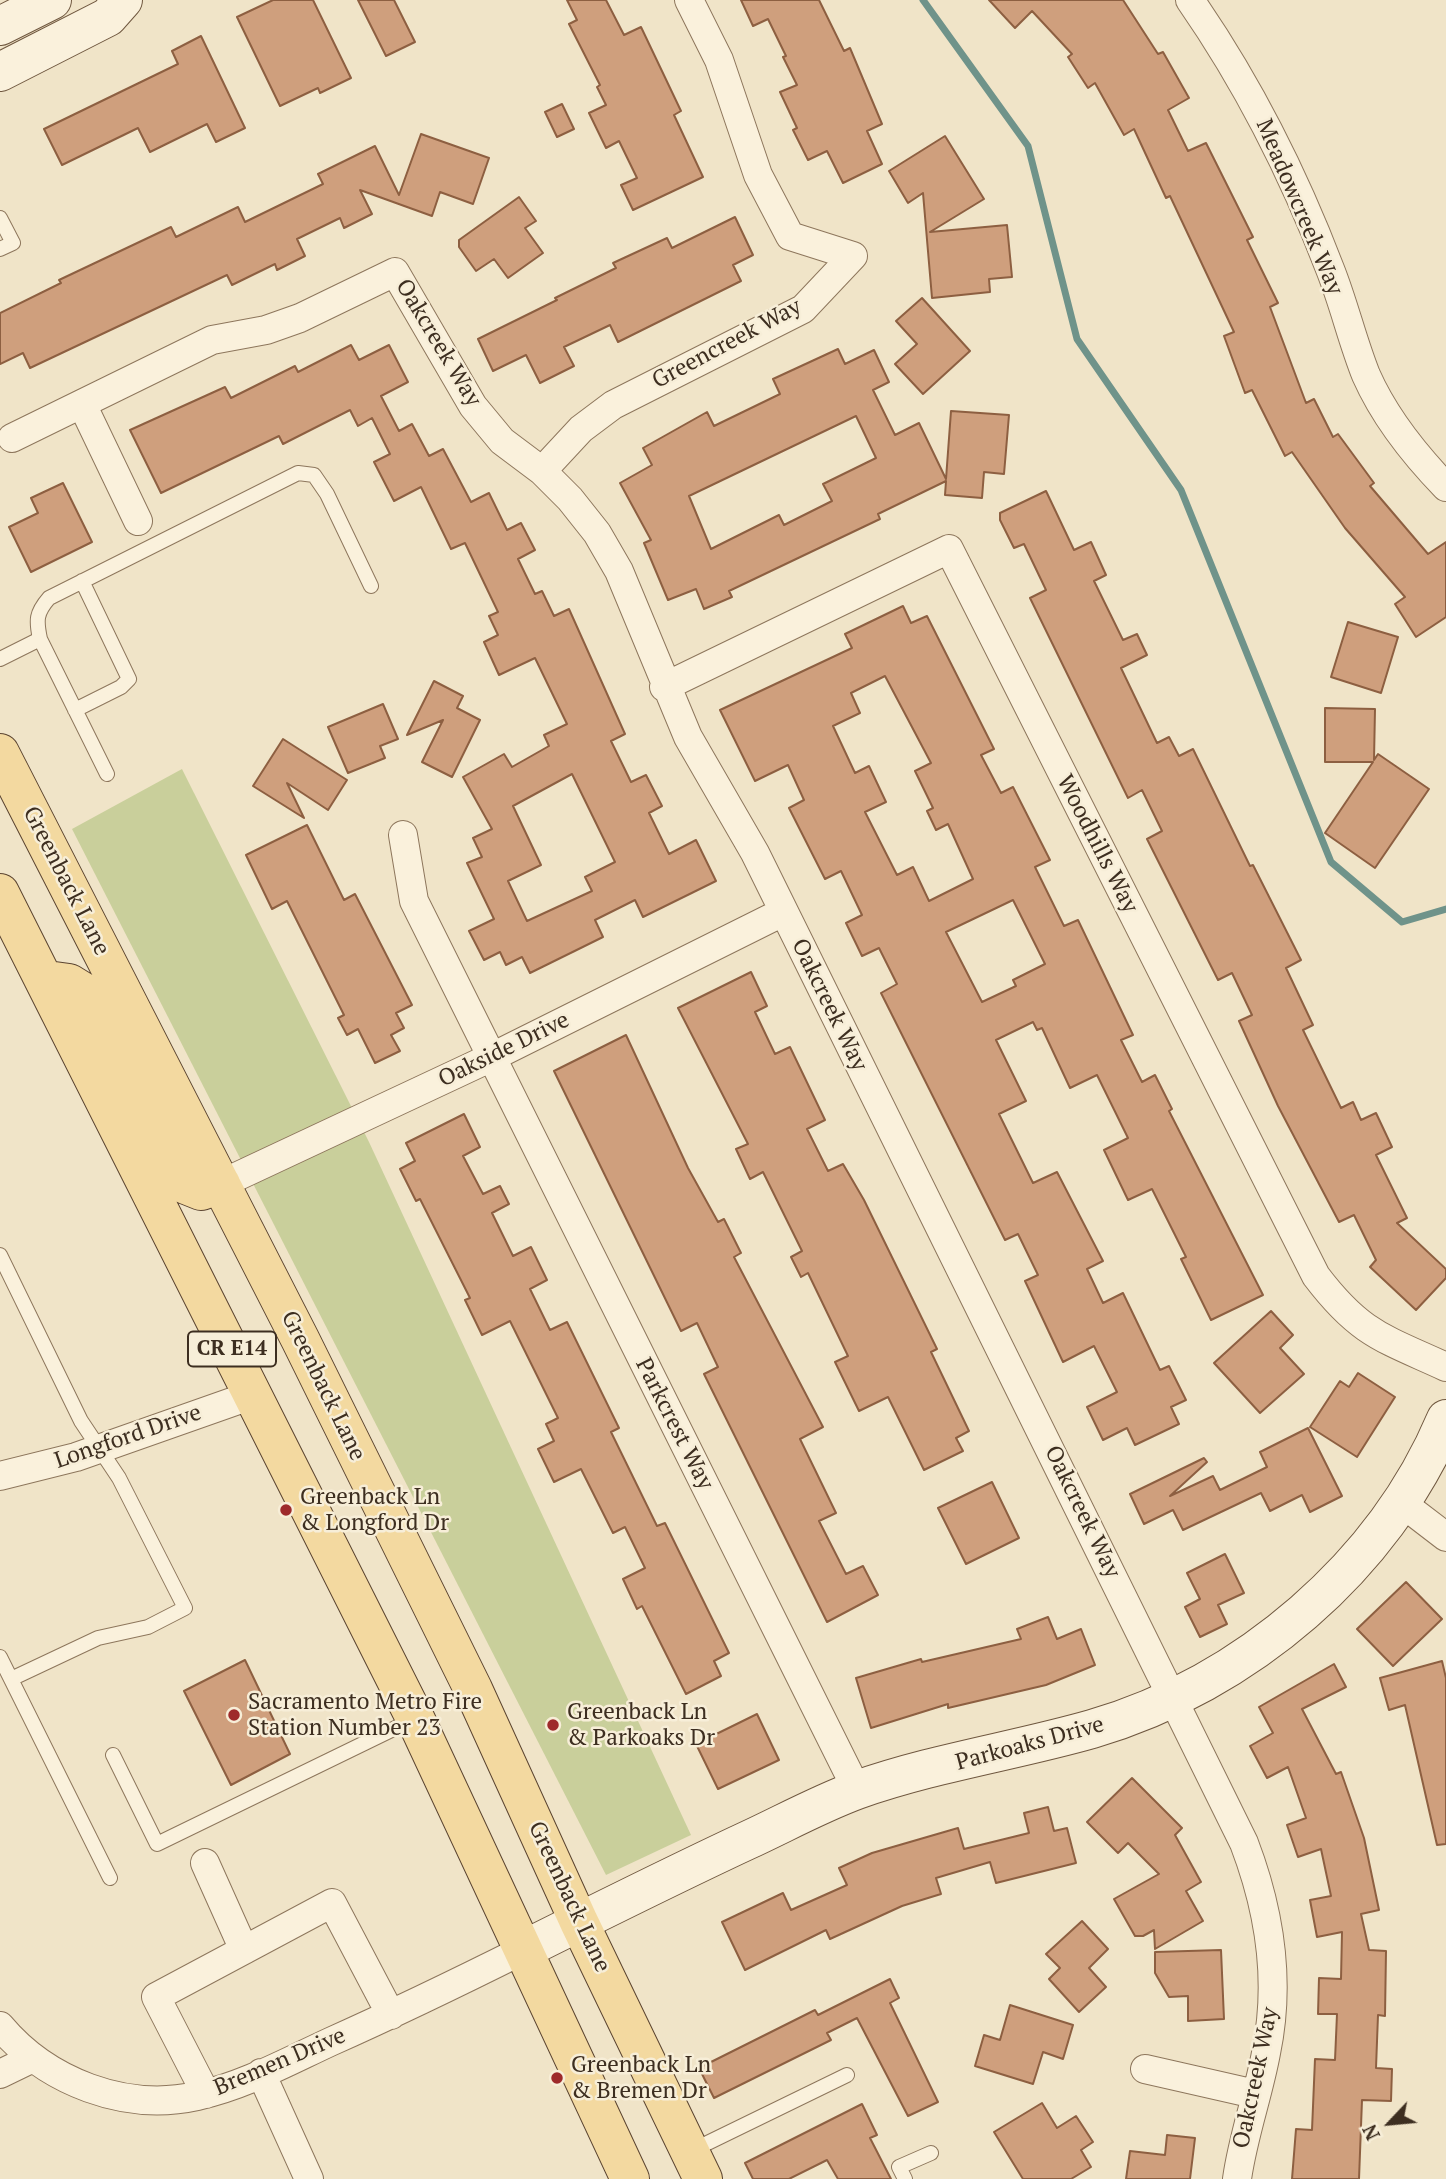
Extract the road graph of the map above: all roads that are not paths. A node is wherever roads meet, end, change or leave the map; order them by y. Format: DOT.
graph roads {
  1 [pos="52,0"];
  2 [pos="123,0"];
  3 [pos="689,0"];
  4 [pos="1190,0"];
  5 [pos="0,26"];
  6 [pos="0,72"];
  7 [pos="0,218"];
  8 [pos="0,249"];
  9 [pos="82,404"];
  10 [pos="12,438"];
  11 [pos="542,471"];
  12 [pos="1446,487"];
  13 [pos="138,521"];
  14 [pos="82,581"];
  15 [pos="372,586"];
  16 [pos="40,639"];
  17 [pos="0,659"];
  18 [pos="664,687"];
  19 [pos="75,710"];
  20 [pos="0,753"];
  21 [pos="107,774"];
  22 [pos="403,835"];
  23 [pos="0,893"];
  24 [pos="783,912"];
  25 [pos="47,980"];
  26 [pos="492,1058"];
  27 [pos="221,1184"];
  28 [pos="0,1255"];
  29 [pos="1446,1367"];
  30 [pos="255,1394"];
  31 [pos="1446,1419"];
  32 [pos="99,1450"];
  33 [pos="0,1476"];
  34 [pos="1403,1504"];
  35 [pos="1446,1537"];
  36 [pos="0,1657"];
  37 [pos="11,1679"];
  38 [pos="1174,1699"];
  39 [pos="415,1718"];
  40 [pos="113,1755"];
  41 [pos="857,1790"];
  42 [pos="205,1863"];
  43 [pos="110,1878"];
  44 [pos="579,1922"];
  45 [pos="244,1950"];
  46 [pos="523,1950"];
  47 [pos="391,2015"];
  48 [pos="0,2026"];
  49 [pos="33,2058"];
  50 [pos="1145,2069"];
  51 [pos="261,2073"];
  52 [pos="0,2074"];
  53 [pos="847,2075"];
  54 [pos="206,2094"];
  55 [pos="1255,2094"];
  56 [pos="931,2153"];
  57 [pos="696,2165"];
  58 [pos="309,2179"];
  59 [pos="630,2179"];
  60 [pos="905,2179"];
  61 [pos="1237,2179"];
  1 -- 5 [label="street"];
  2 -- 6 [label="street"];
  3 -- 11 [label="street, Greencreek Way"];
  4 -- 12 [label="street, Meadowcreek Way"];
  7 -- 8 [label="lane"];
  9 -- 10 [label="street, Oakcreek Way"];
  9 -- 11 [label="street, Oakcreek Way"];
  9 -- 13 [label="street"];
  11 -- 18 [label="street, Oakcreek Way"];
  14 -- 15 [label="lane"];
  14 -- 16 [label="lane"];
  14 -- 19 [label="lane"];
  16 -- 17 [label="lane"];
  16 -- 19 [label="lane"];
  18 -- 24 [label="street, Oakcreek Way"];
  18 -- 29 [label="street, Woodhills Way"];
  19 -- 21 [label="lane"];
  20 -- 27 [label="main road, Greenback Lane / CR E14"];
  22 -- 26 [label="street, Parkcrest Way"];
  23 -- 25 [label="main road, CR E14"];
  24 -- 26 [label="street, Oakside Drive"];
  24 -- 38 [label="street, Oakcreek Way"];
  25 -- 27 [label="main road"];
  25 -- 30 [label="main road, CR E14"];
  26 -- 27 [label="street, Oakside Drive"];
  26 -- 41 [label="street, Parkcrest Way"];
  27 -- 44 [label="main road, Greenback Lane / CR E14"];
  28 -- 32 [label="lane"];
  30 -- 32 [label="street, Longford Drive"];
  30 -- 39 [label="main road, CR E14"];
  31 -- 34 [label="street, Parkoaks Drive"];
  32 -- 33 [label="street, Longford Drive"];
  32 -- 37 [label="lane"];
  34 -- 35 [label="street"];
  34 -- 38 [label="street, Parkoaks Drive"];
  36 -- 37 [label="lane"];
  37 -- 43 [label="lane"];
  38 -- 41 [label="street, Parkoaks Drive"];
  38 -- 55 [label="street, Oakcreek Way"];
  39 -- 40 [label="lane"];
  39 -- 46 [label="main road, CR E14"];
  41 -- 44 [label="street, Parkoaks Drive"];
  42 -- 45 [label="street"];
  44 -- 46 [label="street, Parkoaks Drive"];
  44 -- 57 [label="main road, Greenback Lane / CR E14"];
  45 -- 47 [label="street"];
  45 -- 54 [label="street"];
  46 -- 47 [label="street, Bremen Drive"];
  46 -- 59 [label="main road, CR E14"];
  47 -- 51 [label="street, Bremen Drive"];
  48 -- 49 [label="street, Bremen Drive"];
  49 -- 52 [label="street"];
  49 -- 54 [label="street, Bremen Drive"];
  50 -- 55 [label="street"];
  51 -- 54 [label="street, Bremen Drive"];
  51 -- 58 [label="street"];
  53 -- 57 [label="lane"];
  55 -- 61 [label="street, Oakcreek Way"];
  56 -- 60 [label="lane"];
}
